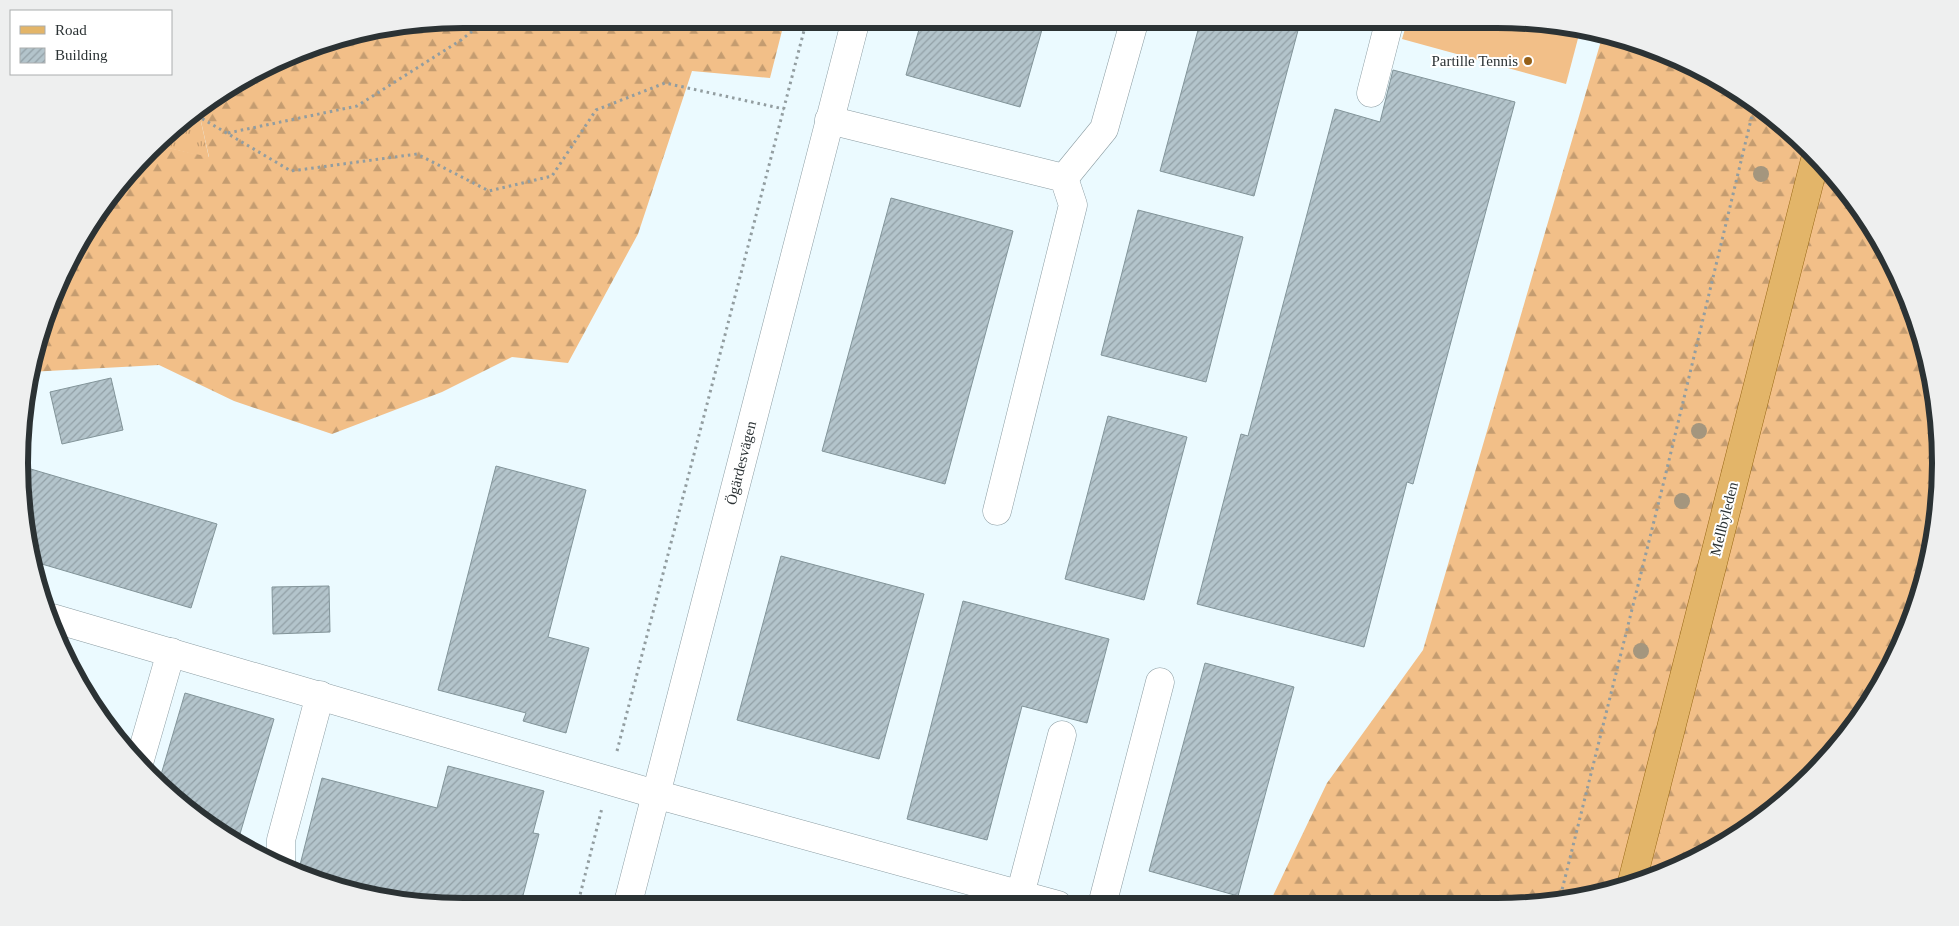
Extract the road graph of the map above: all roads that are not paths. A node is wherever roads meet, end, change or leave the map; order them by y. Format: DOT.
graph roads {
  1 [pos="854,28"];
  2 [pos="1132,28"];
  3 [pos="1388,28"];
  4 [pos="1371,93"];
  5 [pos="829,120"];
  6 [pos="1814,166"];
  7 [pos="1064,178"];
  8 [pos="997,510"];
  9 [pos="57,619"];
  10 [pos="171,652"];
  11 [pos="1160,682"];
  12 [pos="320,695"];
  13 [pos="1062,735"];
  14 [pos="141,756"];
  15 [pos="656,794"];
  16 [pos="281,859"];
  17 [pos="1634,876"];
  18 [pos="1004,896"];
  19 [pos="629,898"];
  20 [pos="1104,898"];
  1 -- 5 [label="street, Ögärdesvägen"];
  2 -- 7 [label="street"];
  3 -- 4 [label="street"];
  5 -- 7 [label="street"];
  5 -- 15 [label="street, Ögärdesvägen"];
  6 -- 17 [label="main road, Mellbyleden"];
  7 -- 8 [label="street"];
  9 -- 10 [label="street"];
  10 -- 12 [label="street"];
  10 -- 14 [label="street"];
  11 -- 20 [label="street"];
  12 -- 15 [label="street"];
  12 -- 16 [label="street"];
  13 -- 18 [label="street"];
  15 -- 18 [label="street"];
  15 -- 19 [label="street, Ögärdesvägen"];
}
